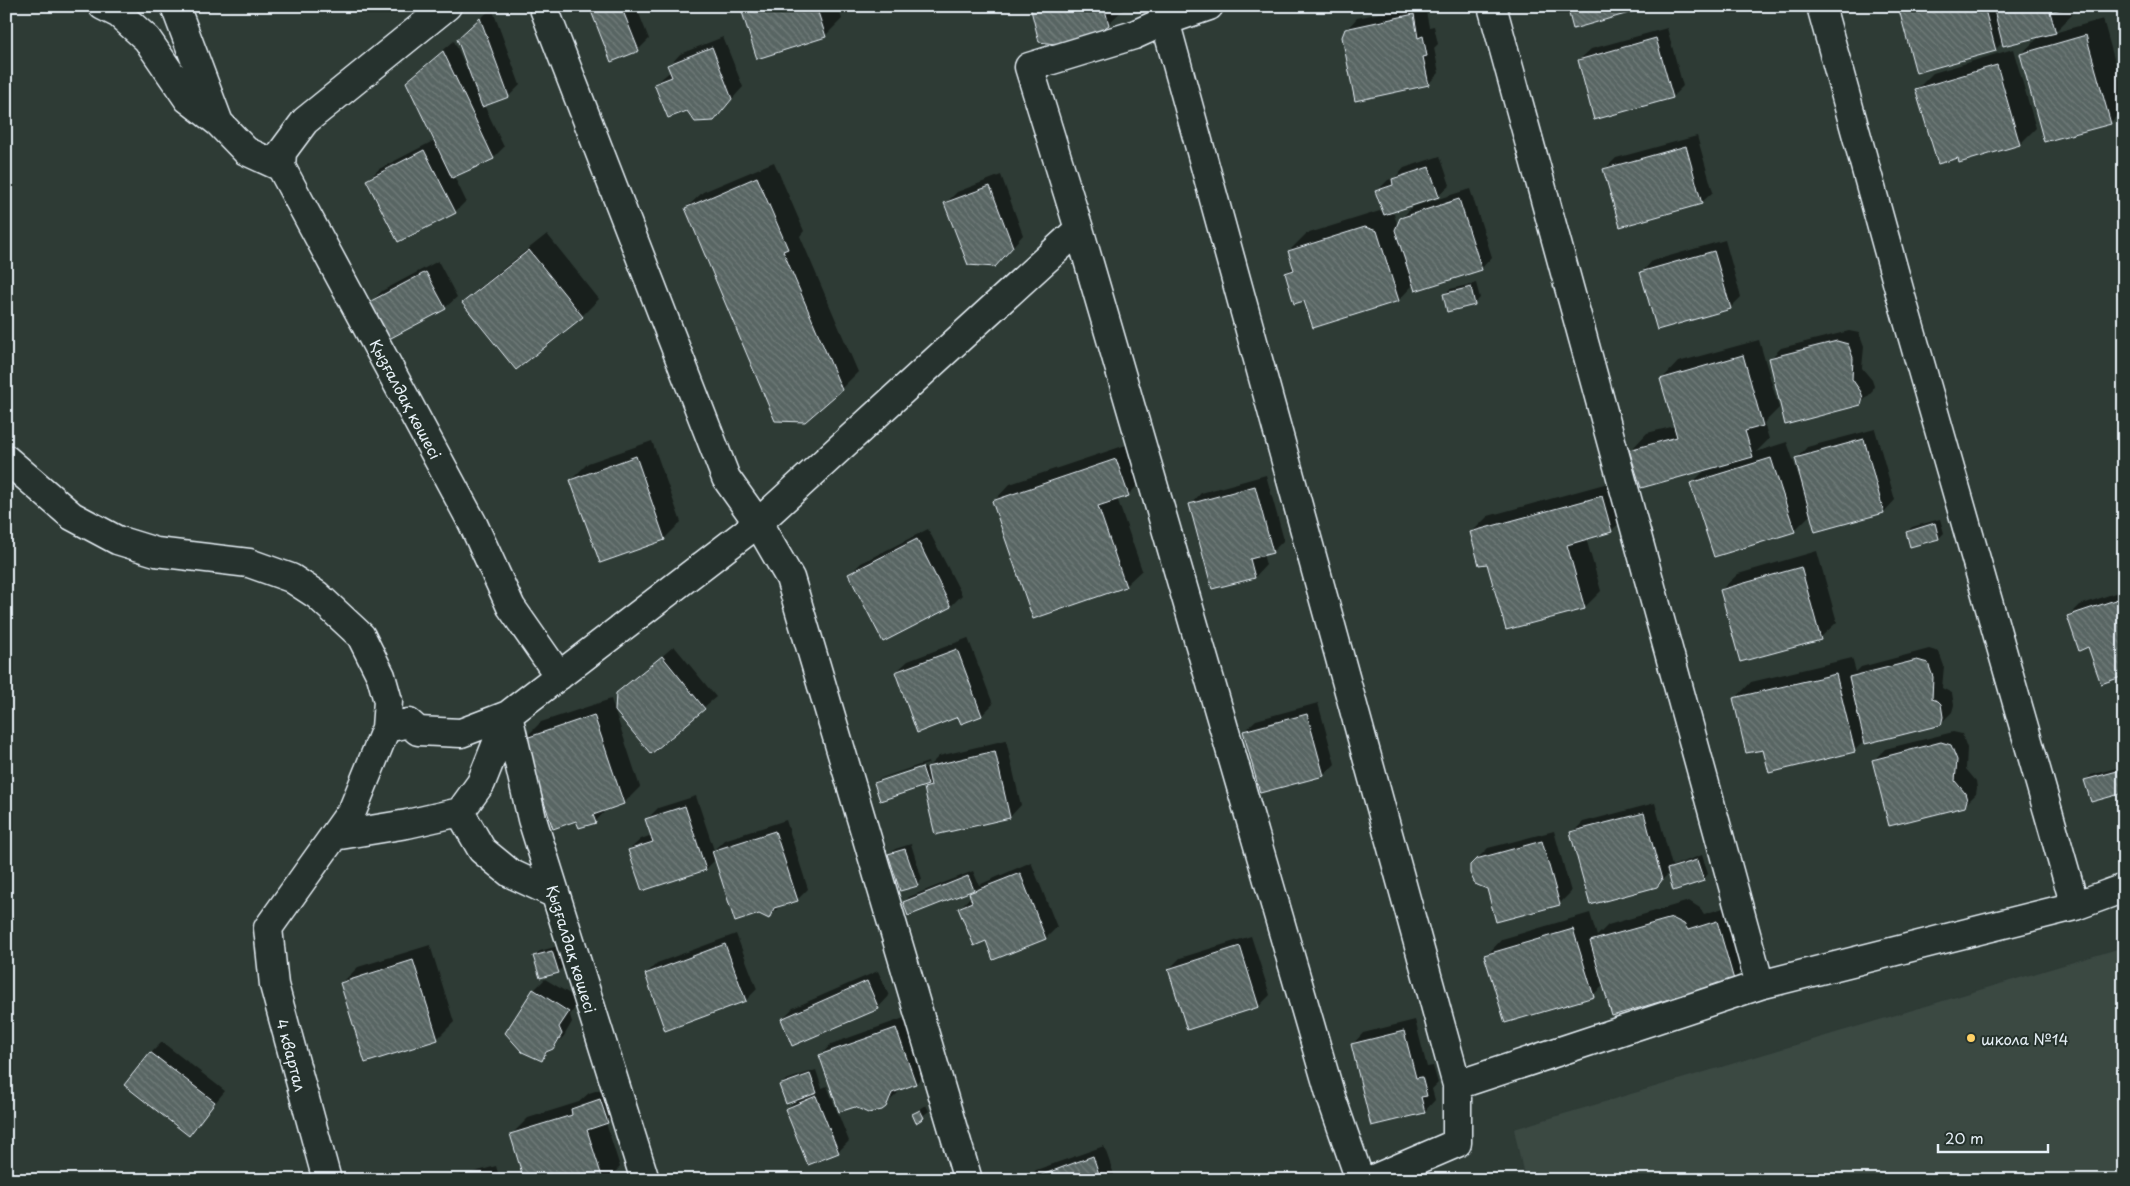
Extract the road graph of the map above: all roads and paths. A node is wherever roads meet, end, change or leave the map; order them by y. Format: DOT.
graph roads {
  1 [pos="103,6"];
  2 [pos="175,6"];
  3 [pos="447,6"];
  4 [pos="543,6"];
  5 [pos="1209,6"];
  6 [pos="1492,6"];
  7 [pos="1821,6"];
  8 [pos="1163,14"];
  9 [pos="219,123"];
  10 [pos="281,167"];
  11 [pos="1079,229"];
  12 [pos="6,459"];
  13 [pos="758,523"];
  14 [pos="558,676"];
  15 [pos="508,716"];
  16 [pos="386,728"];
  17 [pos="460,812"];
  18 [pos="334,836"];
  19 [pos="2124,888"];
  20 [pos="555,894"];
  21 [pos="2075,906"];
  22 [pos="1760,985"];
  23 [pos="1457,1085"];
  24 [pos="327,1180"];
  25 [pos="645,1180"];
  26 [pos="968,1180"];
  27 [pos="1360,1180"];
  28 [pos="1371,1180"];
  1 -- 9 [label="street"];
  2 -- 9 [label="street"];
  3 -- 10 [label="street"];
  4 -- 13 [label="street"];
  5 -- 8 [label="street"];
  6 -- 22 [label="street"];
  7 -- 21 [label="street"];
  8 -- 11 [label="street"];
  8 -- 23 [label="street"];
  9 -- 10 [label="street"];
  10 -- 14 [label="street, Қызғалдақ көшесі"];
  11 -- 13 [label="street"];
  11 -- 27 [label="street"];
  12 -- 16 [label="street"];
  13 -- 14 [label="street"];
  13 -- 26 [label="street"];
  14 -- 15 [label="street"];
  15 -- 16 [label="street"];
  15 -- 17 [label="street"];
  15 -- 20 [label="street, Қызғалдақ көшесі"];
  16 -- 18 [label="street"];
  17 -- 18 [label="street"];
  17 -- 20 [label="street"];
  18 -- 24 [label="street, 4 квартал"];
  19 -- 21 [label="street"];
  20 -- 25 [label="street, Қызғалдақ көшесі"];
  21 -- 22 [label="street"];
  22 -- 23 [label="street"];
  23 -- 28 [label="street"];
}
